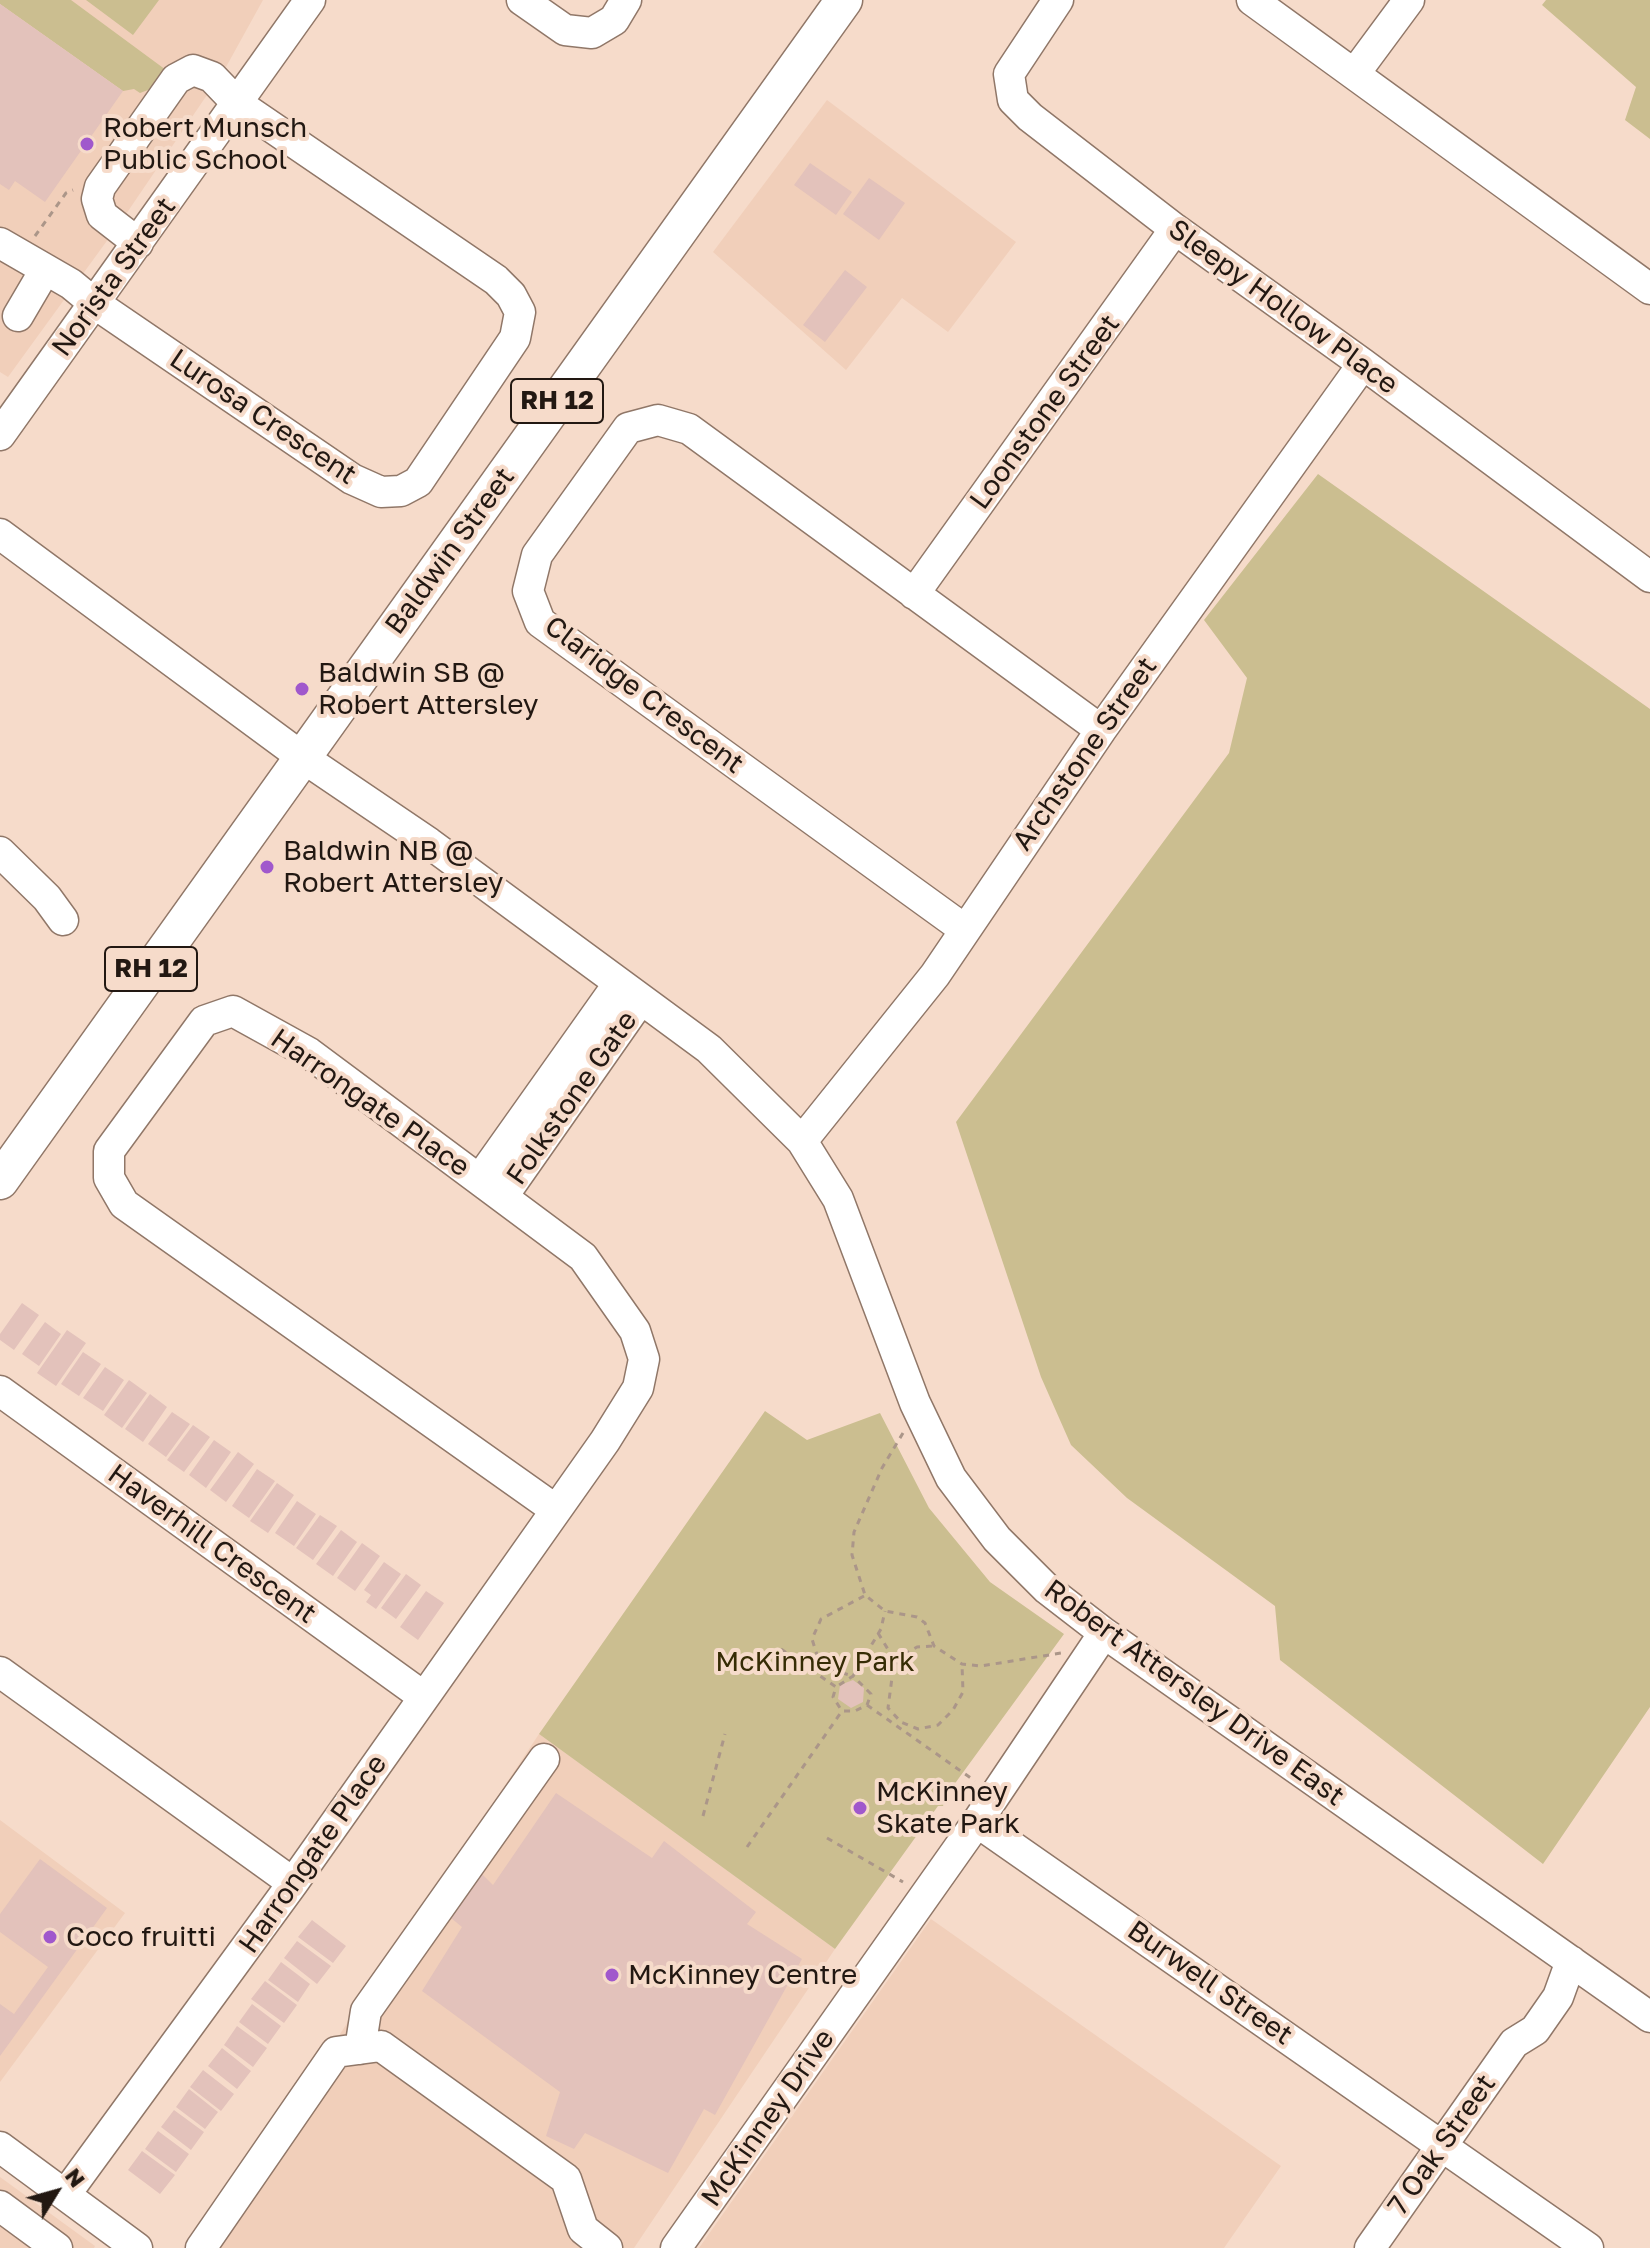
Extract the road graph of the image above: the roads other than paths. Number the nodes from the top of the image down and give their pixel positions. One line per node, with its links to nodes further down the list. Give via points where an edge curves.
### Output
1 (310, 0): 9 (street, Norista Street)
2 (522, 0): 3 (street, via 565,30 592,33 614,20)
3 (626, 0)
4 (844, 0): 22 (main road, Baldwin Street / RH 12)
5 (1058, 0): 10 (street, Sleepy Hollow Place, via 1009,74 1013,100)
6 (1252, 0): 8 (street)
7 (1409, 0): 8 (street)
8 (1355, 73): 13 (street)
9 (238, 104): 11 (street, Norista Street); 11 (street, Lurosa Crescent, via 212,77 193,70 176,79 100,187 97,199 102,215); 14 (street, Lurosa Crescent, via 511,295 520,312 515,338 441,453 418,482 401,491 381,492 352,479)
10 (1175, 229): 16 (street, Sleepy Hollow Place); 20 (street, Loonstone Street)
11 (138, 243): 14 (street, Norista Street)
12 (24, 253): 14 (street, Lurosa Crescent); 15 (street)
13 (1650, 289)
14 (94, 303): 17 (street, Norista Street)
15 (18, 316)
16 (1363, 364): 19 (street, Sleepy Hollow Place); 21 (street, Archstone Street)
17 (0, 435)
18 (0, 534): 22 (street, Robert Attersley Drive East)
19 (1650, 577)
20 (914, 594): 21 (street, Claridge Crescent); 25 (street, Claridge Crescent, via 689,429 658,420 628,428 537,555 528,591 540,622)
21 (1101, 730): 25 (street, Archstone Street)
22 (302, 757): 26 (street, Robert Attersley Drive East); 28 (main road, Baldwin Street / RH 12)
23 (0, 852): 24 (street)
24 (63, 920)
25 (964, 929): 27 (street, Archstone Street, via 935,975)
26 (630, 991): 27 (street, Robert Attersley Drive East, via 709,1049); 29 (street, Folkstone Gate)
27 (802, 1141): 32 (street, Robert Attersley Drive East, via 838,1199 918,1409 951,1478 997,1539)
28 (0, 1181)
29 (491, 1187): 31 (street, Harrongate Place, via 583,1257 635,1331 644,1359 638,1388); 31 (street, Harrongate Place, via 309,1053 233,1011 204,1021 109,1151 109,1178 124,1204)
30 (0, 1391): 34 (street, Haverhill Crescent)
31 (556, 1510): 34 (street, Harrongate Place)
32 (1098, 1643): 36 (street, McKinney Drive); 38 (street, Robert Attersley Drive East)
33 (0, 1672): 37 (street)
34 (424, 1697): 37 (street, Harrongate Place)
35 (544, 1759): 40 (street, via 366,2011)
36 (977, 1822): 41 (street, Burwell Street); 49 (street, McKinney Drive)
37 (293, 1883): 43 (street, Harrongate Place)
38 (1571, 1961): 39 (street, Robert Attersley Drive East); 41 (street, 7 Oak Street, via 1518,2018 1514,2043)
39 (1650, 2017)
40 (360, 2049): 47 (street, via 336,2052); 48 (street, via 381,2046 566,2179 583,2229)
41 (1442, 2144): 50 (street, 7 Oak Street); 51 (street, Burwell Street)
42 (0, 2147): 43 (street)
43 (65, 2195): 46 (street)
44 (0, 2206): 45 (street)
45 (57, 2248)
46 (137, 2248)
47 (201, 2248)
48 (607, 2248)
49 (676, 2248)
50 (1370, 2248)
51 (1588, 2248)

